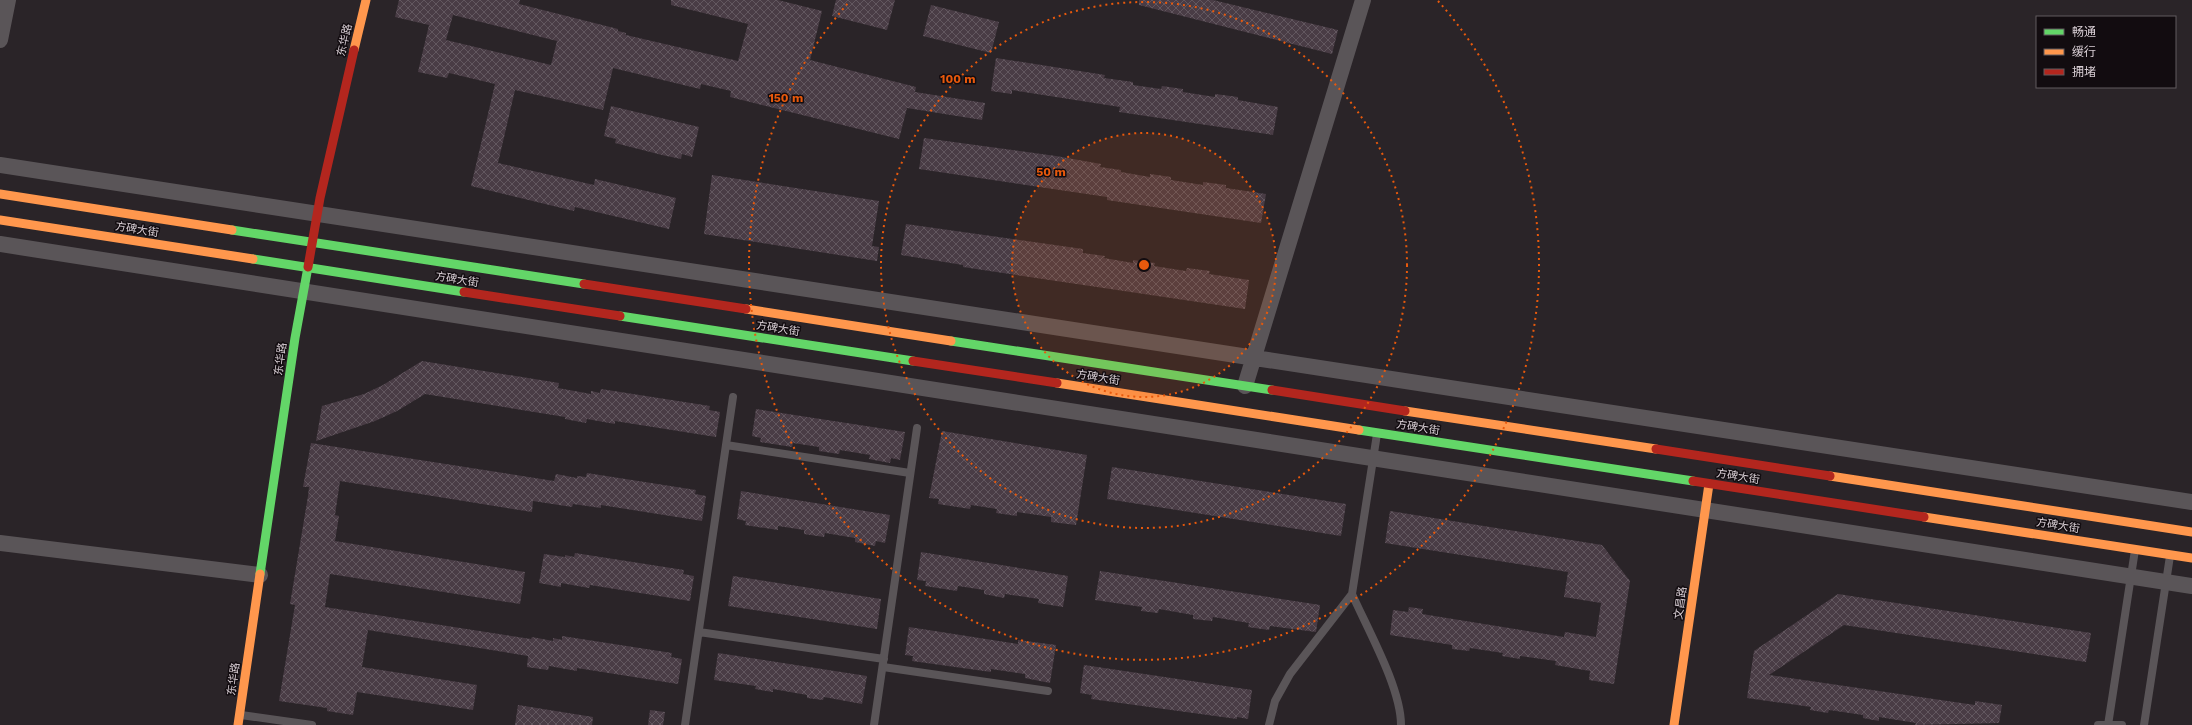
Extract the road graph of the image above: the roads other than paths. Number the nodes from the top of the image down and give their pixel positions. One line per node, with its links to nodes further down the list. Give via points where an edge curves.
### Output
1 (8, 0): 4 (street)
2 (366, 0): 7 (main road, 东华路)
3 (1363, 0): 13 (street)
4 (0, 40)
5 (0, 165): 7 (street)
6 (0, 194): 9 (main road, 方碑大街)
7 (317, 214): 9 (main road, 东华路); 13 (street)
8 (0, 220): 11 (main road, 方碑大街)
9 (312, 242): 11 (main road, 东华路); 14 (main road, 方碑大街)
10 (0, 244): 12 (street)
11 (307, 268): 12 (main road, 东华路); 17 (main road, 方碑大街)
12 (303, 291): 19 (street); 29 (main road, 东华路)
13 (1254, 358): 14 (street); 22 (street)
14 (1245, 386): 24 (main road, 方碑大街)
15 (733, 397): 18 (lane)
16 (917, 428): 20 (lane)
17 (1378, 433): 19 (lane); 21 (main road, 方碑大街)
18 (726, 445): 20 (lane); 34 (lane)
19 (1373, 458): 23 (street); 33 (lane)
20 (910, 473): 35 (lane)
21 (1709, 484): 23 (main road, 文昌路); 26 (main road, 方碑大街)
22 (2192, 502)
23 (1705, 510): 30 (street); 44 (main road, 文昌路)
24 (2192, 532)
25 (0, 543): 29 (street)
26 (2135, 549): 27 (main road, 方碑大街); 30 (lane)
27 (2170, 555): 28 (main road, 方碑大街); 31 (lane)
28 (2192, 558)
29 (260, 574): 37 (main road, 东华路)
30 (2131, 577): 31 (street); 46 (lane)
31 (2166, 582): 32 (street); 48 (lane)
32 (2192, 586)
33 (1352, 594): 42 (lane, via 1290,674 1275,701); 43 (lane, via 1396,693 1401,711)
34 (698, 632): 35 (lane); 40 (lane)
35 (883, 663): 36 (lane); 41 (lane)
36 (1048, 691)
37 (240, 715): 38 (main road, 东华路); 39 (lane)
38 (238, 725)
39 (312, 725)
40 (684, 725)
41 (874, 725)
42 (1269, 725)
43 (1401, 725)
44 (1674, 725)
45 (2098, 725): 46 (lane)
46 (2108, 725): 47 (lane)
47 (2122, 725)
48 (2144, 725)

